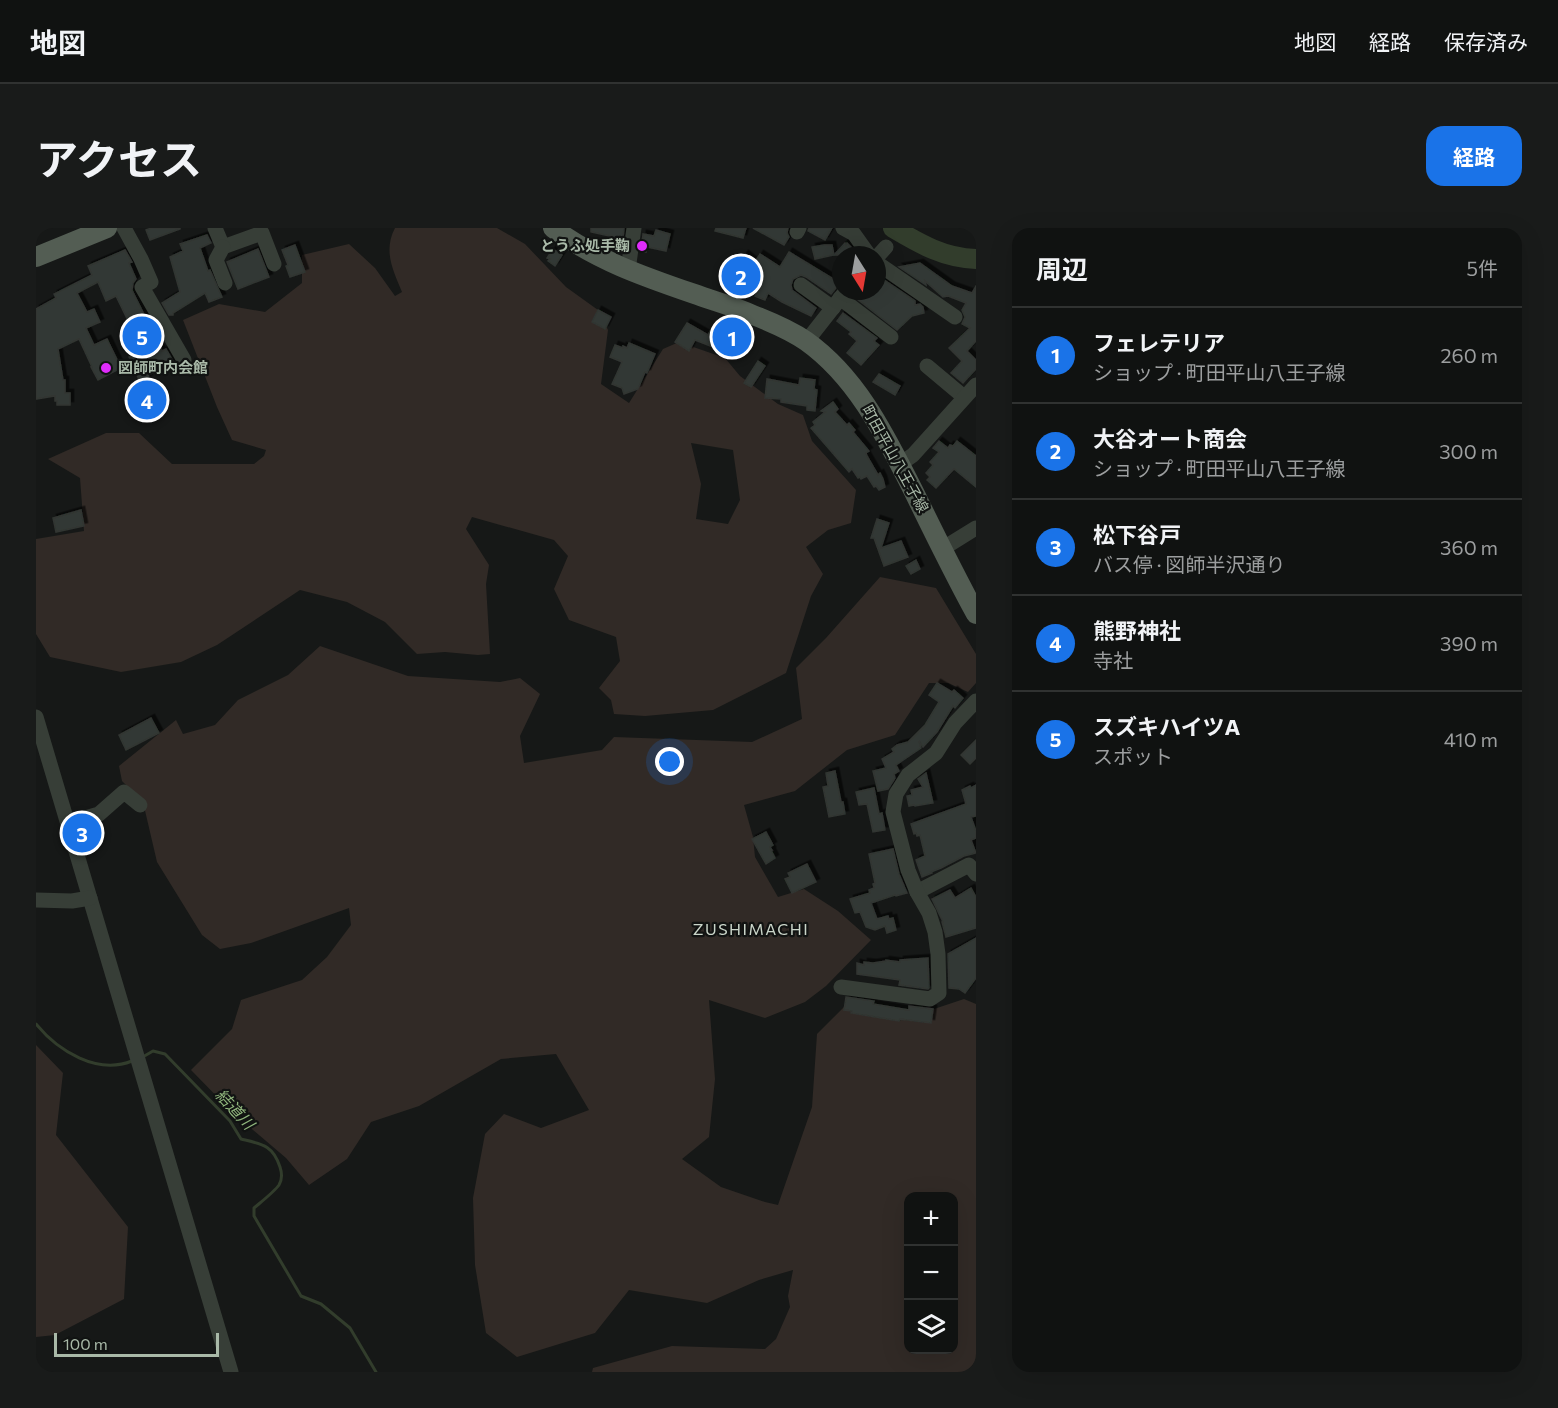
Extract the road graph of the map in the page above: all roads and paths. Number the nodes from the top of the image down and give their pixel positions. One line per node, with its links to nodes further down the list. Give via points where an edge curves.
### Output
1 (107, 228): 7 (main road)
2 (124, 228): 22 (street, via 151,282 142,287)
3 (215, 228): 9 (street)
4 (553, 228): 13 (main road, 町田平山八王子線, via 585,250)
5 (634, 228): 13 (street)
6 (843, 228): 8 (street)
7 (73, 235): 10 (main road)
8 (863, 246)
9 (223, 247): 11 (street, via 262,233); 14 (street, via 216,260)
10 (36, 257)
11 (274, 264)
12 (886, 269): 19 (street)
13 (628, 270): 21 (main road, 町田平山八王子線, via 750,313)
14 (225, 283)
15 (801, 285): 16 (street)
16 (832, 296)
17 (838, 300): 21 (street)
18 (840, 300): 20 (street)
19 (955, 317)
20 (891, 337)
21 (806, 342): 26 (main road, 町田平山八王子線, via 840,372 861,398)
22 (184, 360)
23 (927, 366): 25 (street)
24 (976, 385): 25 (street)
25 (964, 397): 26 (street, via 913,455)
26 (900, 464): 28 (main road, 町田平山八王子線)
27 (976, 528): 28 (street)
28 (942, 549): 29 (main road, 町田平山八王子線)
29 (973, 604)
30 (976, 701): 36 (street, via 955,723 936,753 908,775 896,794 893,812)
31 (36, 717): 32 (street)
32 (39, 739): 34 (street)
33 (140, 806): 34 (street, via 124,792 99,814)
34 (68, 823): 37 (street)
35 (976, 874): 36 (street, via 969,865)
36 (917, 892): 39 (street, via 935,932 939,993 930,999)
37 (90, 898): 38 (street, via 72,902); 40 (street)
38 (36, 900)
39 (841, 987)
40 (231, 1372)

